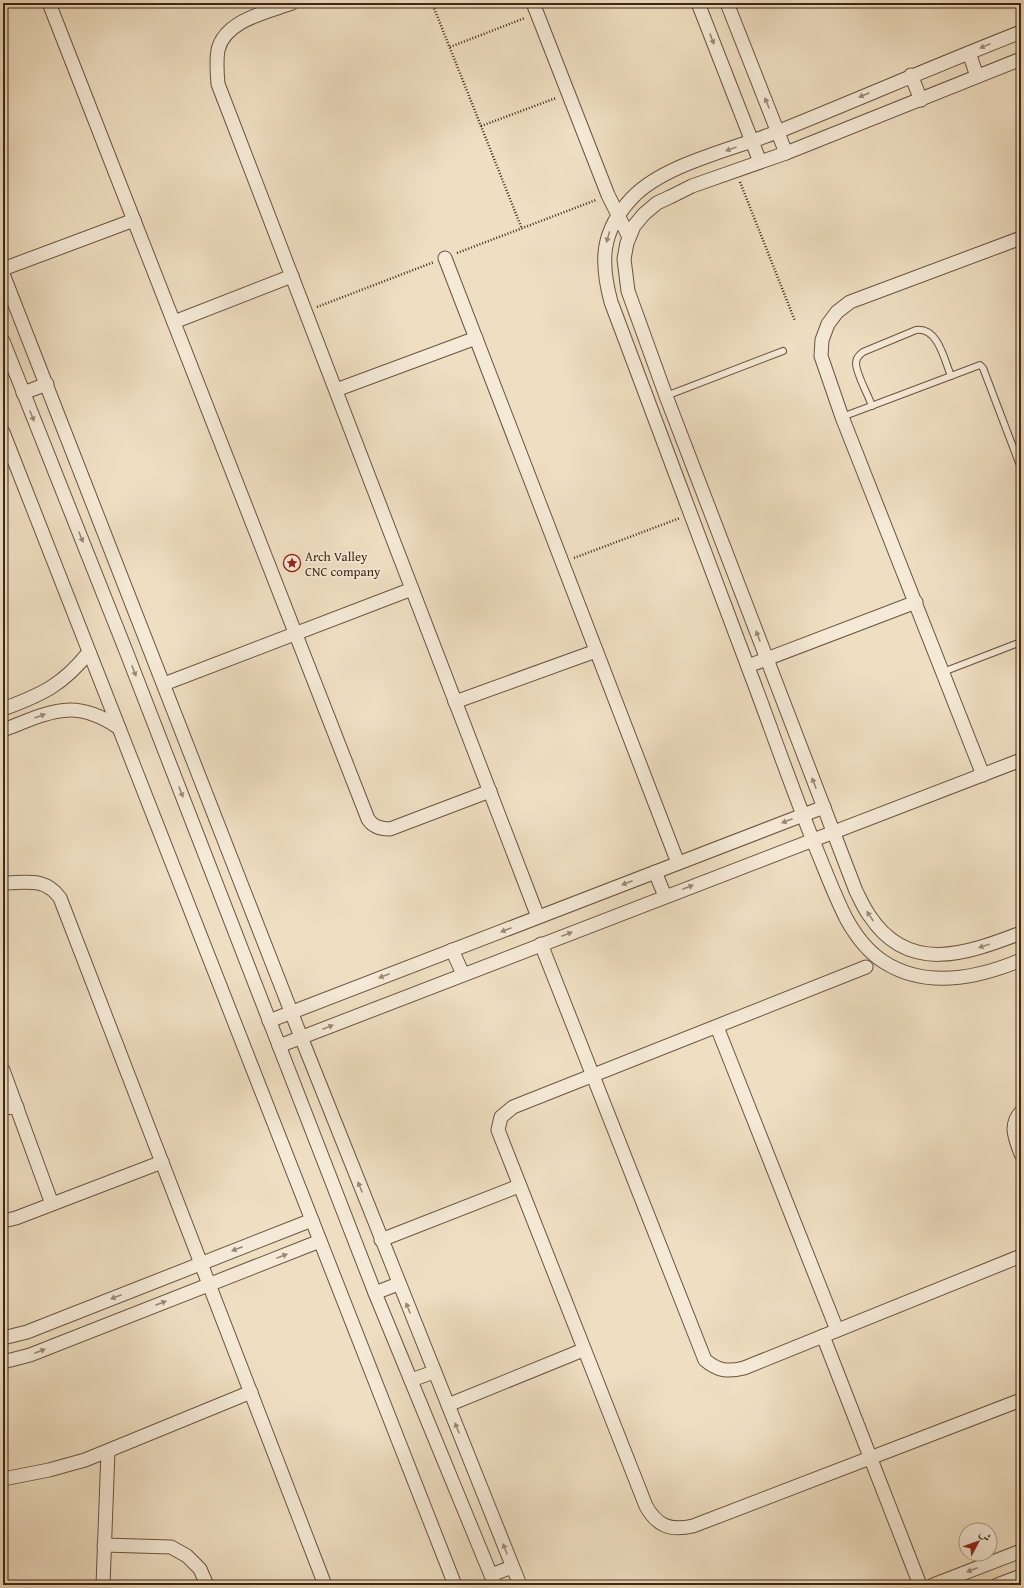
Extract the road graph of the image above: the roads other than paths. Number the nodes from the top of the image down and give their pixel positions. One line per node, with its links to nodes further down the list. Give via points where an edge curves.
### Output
1 (49, 3): 17 (street)
2 (292, 3): 23 (street, via 240,23 227,34 219,48 216,64 218,84)
3 (698, 3): 13 (street, one-way to 13)
4 (727, 3): 12 (street, one-way to 4)
5 (535, 8): 16 (street)
6 (1021, 32): 7 (street, one-way to 7)
7 (969, 52): 9 (street); 10 (street)
8 (1021, 59): 10 (street)
9 (911, 75): 11 (street); 12 (street, one-way to 12)
10 (978, 76): 11 (street)
11 (921, 100): 14 (street)
12 (778, 131): 13 (street); 14 (street)
13 (752, 141): 15 (street); 16 (street, one-way to 16, via 687,164 662,176 632,197)
14 (786, 153): 15 (street)
15 (760, 162): 18 (street, via 692,186 657,203 634,226)
16 (617, 215): 18 (street); 37 (street, one-way to 37, via 603,256 605,280)
17 (134, 220): 21 (street); 24 (street)
18 (629, 237): 32 (street, via 624,259 628,291)
19 (1021, 238): 34 (street, via 850,302 838,312 828,324 822,340 821,356)
20 (445, 258): 25 (street)
21 (3, 269)
22 (3, 274): 29 (street)
23 (292, 276): 24 (street); 30 (street)
24 (174, 322): 41 (street)
25 (476, 338): 30 (street); 45 (street)
26 (3, 341): 31 (street)
27 (783, 351): 32 (lane)
28 (951, 376): 33 (lane); 33 (lane, via 934,337 922,329 916,330 858,356 856,362); 38 (lane, via 978,365 982,366)
29 (47, 384): 31 (street); 42 (street)
30 (336, 390): 39 (street)
31 (23, 393): 44 (street, one-way to 44)
32 (666, 396): 36 (street)
33 (872, 406): 34 (lane)
34 (842, 417): 40 (street)
35 (3, 432): 46 (street)
36 (686, 451): 37 (street); 47 (street, one-way to 36)
37 (668, 458): 48 (street)
38 (1021, 468)
39 (412, 589): 41 (street); 51 (street)
40 (916, 602): 47 (street); 49 (street)
41 (294, 634): 50 (street); 57 (street, via 371,825 390,829)
42 (147, 642): 44 (street); 50 (street)
43 (1021, 642): 49 (lane)
44 (126, 651): 61 (street, one-way to 61)
45 (596, 651): 51 (street); 64 (street)
46 (89, 652): 52 (street, via 56,686 37,697); 53 (street)
47 (767, 659): 48 (street); 58 (street, one-way to 47)
48 (748, 666): 59 (street)
49 (943, 672): 56 (street)
50 (164, 684): 60 (street)
51 (455, 702): 57 (street)
52 (3, 709)
53 (119, 728): 54 (street, one-way to 53, via 64,709 83,710 102,716); 89 (street)
54 (3, 730)
55 (1021, 760): 56 (street)
56 (983, 775): 62 (street)
57 (490, 791): 68 (street)
58 (824, 807): 59 (street); 62 (street)
59 (803, 814): 63 (street); 64 (street, one-way to 64)
60 (216, 819): 61 (street); 75 (street)
61 (195, 827): 76 (street)
62 (833, 832): 63 (street); 69 (street, one-way to 62, via 959,954 938,956 918,953 899,945 883,932 870,916 856,891)
63 (812, 839): 67 (street, one-way to 63); 72 (street, via 848,921 861,942 884,962 906,972 933,979 968,976)
64 (678, 863): 65 (street)
65 (655, 872): 67 (street); 68 (street, one-way to 68)
66 (3, 883): 86 (street, via 41,882 49,886 60,898)
67 (665, 896): 70 (street, one-way to 67)
68 (538, 917): 71 (street, one-way to 71)
69 (1021, 933)
70 (541, 944): 74 (street); 81 (street)
71 (452, 950): 74 (street); 75 (street, one-way to 75)
72 (1021, 960)
73 (866, 967): 77 (street)
74 (462, 974): 78 (street, one-way to 74)
75 (291, 1012): 76 (street); 78 (street)
76 (269, 1021): 79 (street)
77 (717, 1027): 81 (street); 98 (street)
78 (301, 1037): 79 (street); 91 (street, one-way to 78)
79 (278, 1046): 97 (street)
80 (3, 1070): 82 (street)
81 (593, 1075): 87 (street, via 513,1106 501,1117 498,1130); 99 (street, via 705,1360 723,1371 734,1371)
82 (17, 1107): 83 (street); 88 (street)
83 (3, 1108)
84 (1021, 1112): 85 (street, via 1015,1119 1014,1130)
85 (1021, 1154)
86 (162, 1162): 88 (street); 94 (street)
87 (519, 1186): 91 (street); 101 (street)
88 (52, 1204): 90 (street)
89 (312, 1220): 92 (street); 94 (street, one-way to 94)
90 (3, 1221)
91 (381, 1240): 96 (street)
92 (320, 1241): 95 (street, one-way to 92); 119 (street)
93 (1021, 1256): 98 (street)
94 (201, 1263): 95 (street); 100 (street, one-way to 100, via 27,1332)
95 (209, 1284): 102 (street, one-way to 95, via 30,1355); 105 (street)
96 (398, 1284): 97 (street); 103 (street, one-way to 96)
97 (375, 1292): 104 (street)
98 (837, 1330): 99 (street)
99 (823, 1336): 109 (street)
100 (3, 1338)
101 (583, 1350): 107 (street); 109 (street, via 646,1506 651,1516 669,1528 692,1526)
102 (3, 1362)
103 (434, 1372): 104 (street); 107 (street)
104 (411, 1380): 115 (street)
105 (251, 1392): 108 (street); 118 (street)
106 (1021, 1400): 109 (street)
107 (448, 1406): 113 (street, one-way to 107)
108 (108, 1451): 110 (street, via 49,1470); 111 (street)
109 (872, 1458): 121 (street)
110 (3, 1479)
111 (104, 1545): 116 (street); 117 (street, via 171,1547 187,1556 200,1569)
112 (1021, 1551): 122 (street, one-way to 122)
113 (512, 1567): 115 (street); 120 (street)
114 (1021, 1576): 123 (street)
115 (493, 1580)
116 (102, 1585)
117 (207, 1585)
118 (325, 1585)
119 (455, 1585)
120 (520, 1585)
121 (920, 1585)
122 (933, 1585)
123 (997, 1585)

